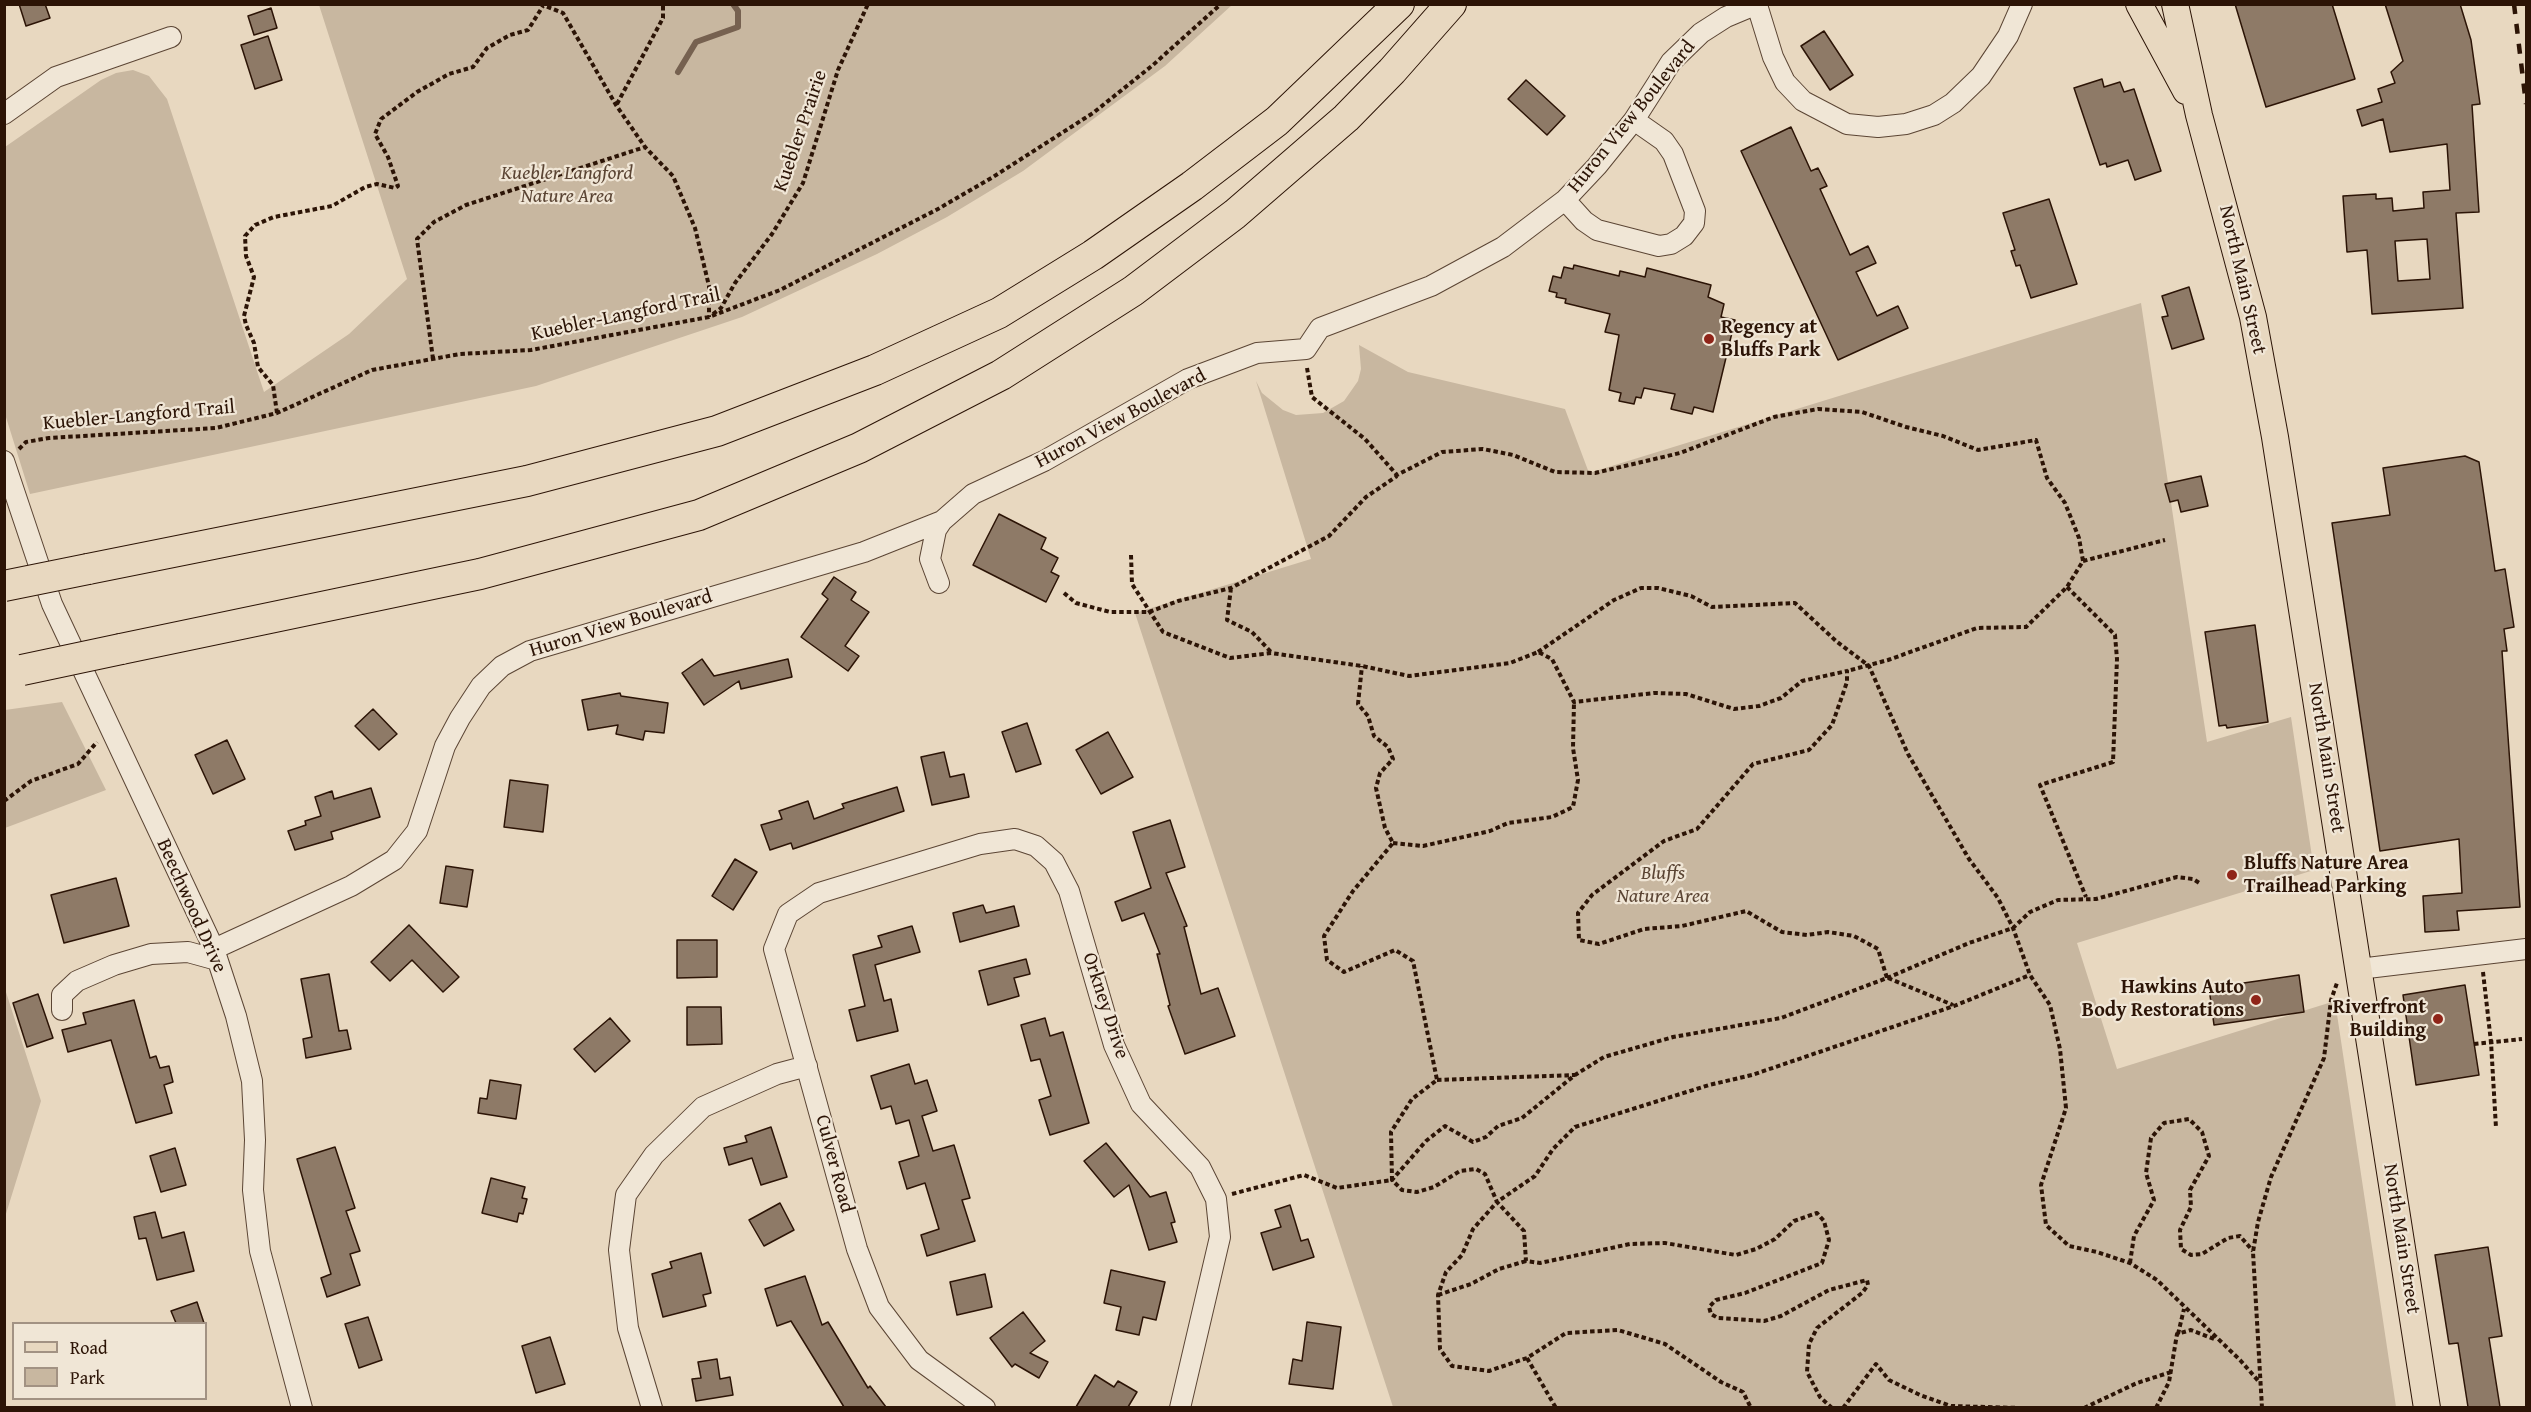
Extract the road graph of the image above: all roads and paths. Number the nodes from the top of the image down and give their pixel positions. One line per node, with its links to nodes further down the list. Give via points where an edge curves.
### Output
1 (663, 4): 12 (path, via 663,18)
2 (868, 4): 18 (path, Kuebler Prairie, via 838,70 803,183 721,308)
3 (1221, 4): 18 (path, Kuebler-Langford Trail, via 1093,113 993,177 780,290)
4 (1399, 4): 29 (highway, bridge, via 1277,121 1111,243 999,313 875,370 717,431 527,481)
5 (1450, 4): 39 (highway, bridge, via 1346,117 1235,214 1133,291 1001,375 859,448 699,514 480,574)
6 (1757, 4): 7 (street, via 1773,57 1785,82 1803,101 1847,124 1878,127 1906,124 1934,115 1953,103 1982,76); 15 (street, Huron View Boulevard, via 1726,16 1701,33 1671,62)
7 (2022, 4)
8 (2139, 4): 14 (main road, North Main Street)
9 (2175, 4): 14 (main road, North Main Street)
10 (542, 5): 12 (path, via 563,14); 21 (path, via 528,30 487,48 473,67 425,87 381,119 375,134 398,186 365,187 332,207 274,217 255,225 245,236 246,256 254,276 244,316 258,367 273,386)
11 (171, 37): 13 (street, via 56,77)
12 (616, 105): 16 (path)
13 (4, 114)
14 (2199, 115): 51 (main road, North Main Street, via 2255,328)
15 (1634, 120): 17 (street, Huron View Boulevard); 17 (street, via 1664,141 1673,154 1695,211 1694,223 1684,236 1659,246 1596,230)
16 (645, 147): 18 (path, via 673,176 695,228 709,286); 20 (path, via 466,205 417,239)
17 (1565, 200): 19 (street, Huron View Boulevard, via 1471,266 1431,286 1320,328)
18 (709, 317): 20 (path, Kuebler-Langford Trail, via 531,351)
19 (1306, 349): 23 (path, via 1312,397 1365,440); 24 (street, Huron View Boulevard, via 1257,353 1188,379 1044,461 973,494)
20 (433, 359): 21 (path, Kuebler-Langford Trail, via 372,370)
21 (277, 413): 22 (path, Kuebler-Langford Trail, via 216,428 37,440 26,442)
22 (4, 461): 41 (street, Beechwood Drive, via 52,604)
23 (1397, 476): 27 (path, via 1442,452 1483,449 1513,455 1555,472 1594,473 1680,453 1774,417 1818,409 1862,412 1978,450 2036,440 2047,478 2065,503 2079,538); 31 (path, via 1366,497 1329,536)
24 (942, 521): 28 (street, Huron View Boulevard, via 930,559); 49 (street, Huron View Boulevard, via 864,552 530,651 502,666 480,686 460,718 445,746 417,831 394,860)
25 (2165, 540): 27 (path)
26 (1131, 555): 33 (path, via 1132,584)
27 (2084, 561): 30 (path)
28 (939, 583)
29 (4, 586)
30 (2067, 587): 37 (path, via 2026,627 1977,628); 46 (path, via 2115,635 2118,659 2113,762 2040,785)
31 (1231, 588): 33 (path); 35 (path, via 1227,620 1252,632)
32 (1064, 593): 33 (path, via 1076,603 1110,612)
33 (1149, 612): 35 (path, via 1163,632 1230,658)
34 (1538, 652): 36 (path, via 1510,663 1409,676); 37 (path, via 1614,600 1641,588 1658,588 1691,596 1712,607 1795,603); 40 (path, via 1552,659)
35 (1271, 653): 36 (path)
36 (1362, 666): 43 (path, via 1358,704 1368,716 1374,736 1388,747 1393,759 1380,773 1376,788 1385,828)
37 (1869, 666): 38 (path); 47 (path, via 1908,754 1936,805 1998,898)
38 (1847, 671): 40 (path, via 1802,681 1781,698 1734,709 1686,694 1654,693); 53 (path, via 1833,725 1809,750 1753,764 1696,829 1664,841 1592,895 1578,913 1579,940 1599,944 1644,929 1682,926 1746,911 1782,932 1854,936 1878,949)
39 (13, 672)
40 (1574, 702): 43 (path, via 1573,748 1578,780 1573,807 1552,817 1423,846)
41 (110, 731): 42 (path, via 100,735 94,748 78,764 31,782); 49 (street, Beechwood Drive)
42 (4, 801)
43 (1393, 843): 61 (path, via 1353,891 1324,936 1327,960 1344,972 1395,951 1413,961)
44 (2201, 884): 46 (path, via 2177,877 2096,899)
45 (819, 893): 59 (street, Culver Road, via 788,914 774,949); 64 (street, Orkney Drive, via 980,844 1015,839 1036,846 1054,862 1069,891 1114,1045 1141,1104 1200,1167)
46 (2086, 897): 47 (path, via 2058,900 2030,912)
47 (2013, 928): 52 (path); 53 (path)
48 (2526, 949): 51 (street)
49 (216, 955): 55 (street, via 151,954 114,965 77,981 62,995); 76 (street, Beechwood Drive, via 252,1081 253,1190 260,1251)
50 (2482, 965): 57 (path)
51 (2360, 969): 66 (path, via 2341,973 2331,1000 2324,1058 2271,1177); 88 (main road, North Main Street)
52 (2030, 975): 54 (path); 68 (path, via 2050,1005 2060,1049 2066,1108 2041,1185 2046,1225 2069,1246)
53 (1887, 978): 54 (path); 60 (path, via 1781,1018 1673,1037 1604,1057)
54 (1954, 1006): 65 (path, via 1752,1075 1575,1127 1553,1149 1535,1176)
55 (62, 1010)
56 (2522, 1039): 57 (path)
57 (2491, 1042): 58 (path); 62 (path)
58 (2474, 1044)
59 (807, 1066): 77 (street, via 777,1074 703,1107 654,1155 626,1195 619,1250 628,1328); 78 (street, Culver Road, via 857,1249 879,1308 919,1360)
60 (1575, 1075): 61 (path); 63 (path, via 1522,1118 1498,1125 1486,1137 1473,1142 1445,1126 1426,1141)
61 (1437, 1080): 63 (path, via 1412,1099 1391,1132)
62 (2496, 1128)
63 (1392, 1180): 64 (path, via 1337,1188 1305,1174); 65 (path, via 1402,1190 1417,1192 1460,1171 1476,1169 1485,1174)
64 (1216, 1199): 79 (street, Orkney Drive, via 1220,1237)
65 (1497, 1202): 67 (path, via 1524,1231); 69 (path, via 1473,1229 1462,1255 1446,1272)
66 (2253, 1252): 68 (path, via 2240,1236 2228,1238 2202,1254 2191,1255 2181,1249 2180,1230 2191,1207 2190,1190 2209,1156 2202,1132 2189,1119 2164,1123 2151,1138 2146,1173 2154,1200 2134,1236); 75 (path)
67 (1526, 1261): 69 (path); 82 (path, via 1540,1263 1630,1244 1665,1243 1736,1255 1756,1249 1775,1239 1794,1221 1817,1213 1824,1221 1829,1240 1822,1263 1716,1300 1709,1307 1718,1318 1764,1321 1829,1290 1867,1280 1862,1293 1817,1328 1809,1344 1807,1372 1820,1397)
68 (2130, 1263): 70 (path, via 2157,1280)
69 (1438, 1294): 73 (path, via 1440,1349 1452,1366 1489,1371)
70 (2184, 1308): 71 (path); 72 (path)
71 (2177, 1334): 72 (path, via 2191,1330); 74 (path)
72 (2218, 1340): 75 (path)
73 (1527, 1358): 80 (path); 81 (path, via 1566,1333 1618,1330 1665,1344 1721,1382 1743,1392)
74 (2171, 1372): 85 (path); 86 (path)
75 (2261, 1384): 87 (path)
76 (302, 1407)
77 (652, 1407)
78 (985, 1407)
79 (1180, 1407)
80 (1556, 1407)
81 (1751, 1407)
82 (1832, 1407)
83 (1843, 1407): 84 (path, via 1876,1364 1889,1380 1951,1406)
84 (2020, 1407)
85 (2084, 1407)
86 (2156, 1407)
87 (2262, 1407)
88 (2427, 1407)

